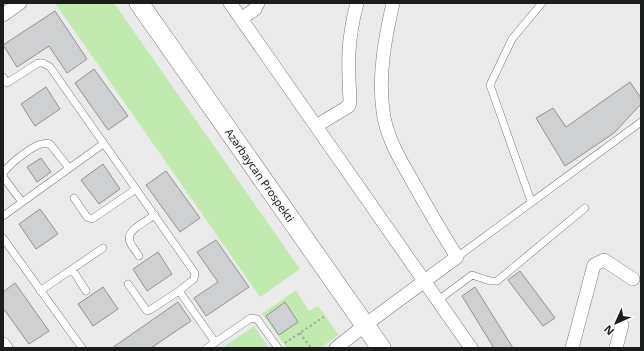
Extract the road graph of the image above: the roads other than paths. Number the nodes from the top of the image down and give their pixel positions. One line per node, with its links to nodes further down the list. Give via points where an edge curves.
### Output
1 (20, 3): 8 (street)
2 (139, 3): 34 (street, Azərbaycan Prospekti)
3 (230, 3): 9 (street)
4 (258, 3): 9 (street, via 255,9)
5 (357, 3): 12 (street, via 350,27 347,54 349,106)
6 (393, 3): 25 (street, via 384,51 382,82 383,111 387,130 401,161)
7 (542, 3): 17 (lane, via 512,39 490,85)
8 (3, 15)
9 (241, 19): 12 (street)
10 (4, 82): 13 (lane, via 38,63 44,63 50,67)
11 (641, 122): 17 (lane)
12 (316, 126): 28 (street)
13 (103, 144): 14 (lane); 15 (lane)
14 (69, 168): 18 (lane); 18 (lane, via 50,144 38,144 3,173)
15 (136, 189): 16 (lane, via 92,219 87,217); 20 (lane)
16 (74, 198)
17 (532, 201): 25 (lane)
18 (22, 202): 21 (lane)
19 (585, 208): 33 (lane, via 497,281 472,275)
20 (155, 215): 24 (lane, via 133,230 130,235 129,241); 32 (lane, via 195,273 194,279)
21 (3, 216)
22 (3, 238): 30 (lane)
23 (103, 248): 26 (lane)
24 (139, 256)
25 (457, 257): 28 (street)
26 (72, 269): 30 (lane); 31 (lane)
27 (633, 279): 45 (street, via 604,260 594,265)
28 (424, 282): 33 (street); 34 (street)
29 (128, 284): 32 (lane, via 147,310)
30 (40, 291): 40 (lane)
31 (86, 291)
32 (179, 291): 36 (lane)
33 (437, 301): 44 (street)
34 (365, 325): 42 (street); 43 (street, Azərbaycan Prospekti)
35 (622, 325): 46 (street)
36 (215, 342): 38 (lane, via 251,318 257,319); 41 (lane)
37 (3, 344): 39 (street)
38 (281, 346)
39 (6, 348)
40 (82, 348)
41 (207, 348)
42 (336, 348)
43 (381, 348)
44 (471, 348)
45 (572, 348)
46 (616, 348)

